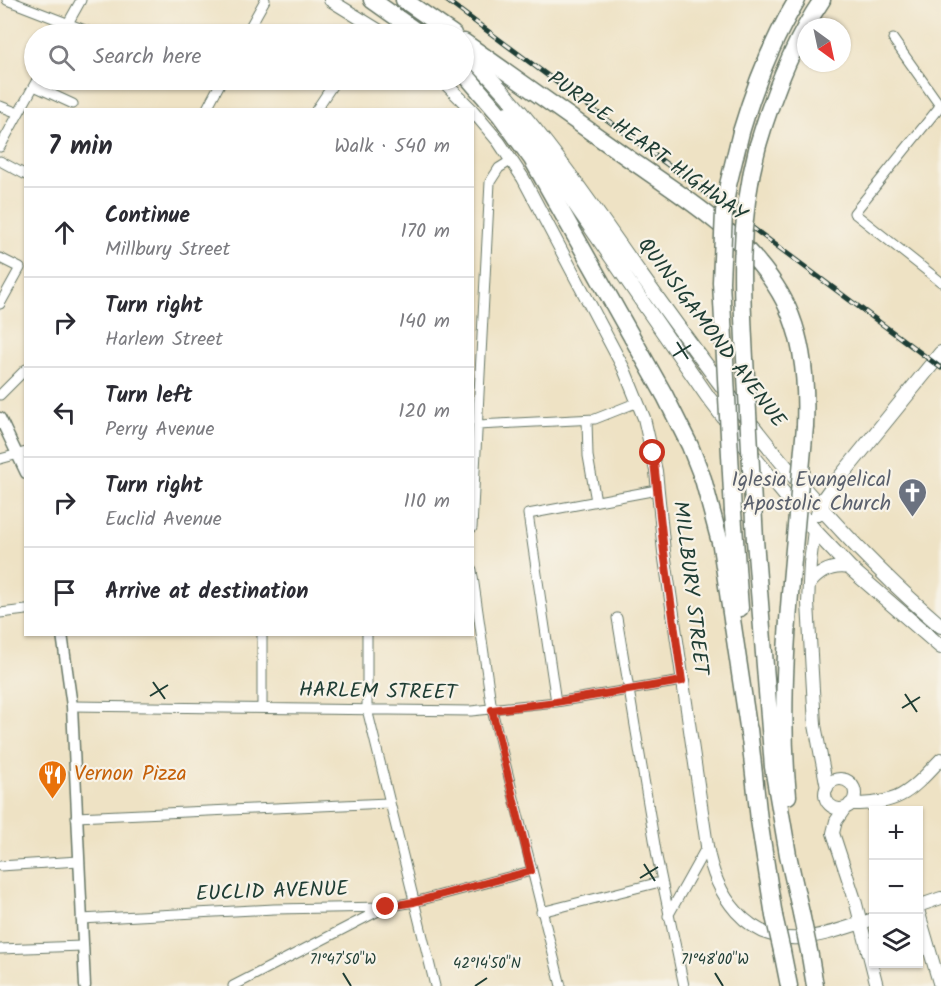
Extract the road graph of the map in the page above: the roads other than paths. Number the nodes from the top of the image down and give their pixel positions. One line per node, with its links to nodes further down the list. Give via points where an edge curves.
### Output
1 (7, 0): 9 (street)
2 (81, 0): 10 (street)
3 (265, 0): 11 (street)
4 (330, 0): 12 (main road)
5 (372, 0): 13 (highway)
6 (404, 0): 14 (main road); 15 (highway)
7 (797, 0): 73 (highway, bridge, via 759,75 741,132 724,212 721,282)
8 (822, 0): 93 (highway, bridge, via 789,58 768,112 748,191 741,254 755,540 773,767)
9 (65, 24)
10 (68, 24)
11 (252, 24)
12 (369, 24)
13 (406, 24)
14 (433, 24)
15 (439, 24)
16 (893, 39): 28 (street)
17 (474, 49): 93 (highway, PURPLE HEART HIGHWAY, bridge, via 708,214 756,260 776,286 795,328 806,396 784,675 784,754)
18 (474, 61): 53 (main road, QUINSIGAMOND AVENUE, via 538,131 685,336)
19 (474, 84): 20 (highway)
20 (477, 87): 54 (main road, QUINSIGAMOND AVENUE, via 496,101 536,148 732,430); 73 (highway, via 542,176 690,446 721,546)
21 (32, 90): 33 (street)
22 (48, 90): 26 (street)
23 (217, 90): 29 (street)
24 (329, 90): 30 (street)
25 (452, 90): 31 (main road, MILLBURY STREET)
26 (73, 104)
27 (0, 106): 33 (street)
28 (941, 106): 39 (street, via 854,213)
29 (207, 108)
30 (317, 108)
31 (470, 108)
32 (474, 112): 35 (main road, MILLBURY STREET)
33 (18, 113): 34 (street)
34 (0, 147)
35 (512, 160): 44 (main road, MILLBURY STREET); 46 (street, via 499,168 490,182)
36 (0, 161): 37 (street)
37 (24, 174)
38 (0, 258): 40 (street, via 20,268)
39 (941, 282)
40 (0, 304)
41 (941, 353): 53 (main road)
42 (24, 371): 43 (street)
43 (0, 395)
44 (638, 402): 47 (street); 51 (main road, MILLBURY STREET, via 653,453)
45 (0, 418): 48 (street)
46 (476, 420): 47 (street); 50 (street)
47 (587, 420): 52 (street)
48 (21, 453): 49 (street)
49 (0, 459)
50 (474, 474)
51 (657, 490): 52 (street); 66 (main road, MILLBURY STREET)
52 (596, 501): 68 (street, via 528,514)
53 (820, 507): 54 (main road); 61 (main road, QUINSIGAMOND AVENUE, via 875,566)
54 (814, 530): 55 (main road, QUINSIGAMOND AVENUE); 57 (main road)
55 (850, 568): 57 (main road, via 824,571); 65 (main road, QUINSIGAMOND AVENUE)
56 (474, 584): 72 (street)
57 (809, 585): 74 (main road, via 814,719)
58 (24, 610): 59 (street)
59 (0, 613)
60 (617, 618): 67 (street)
61 (941, 626)
62 (62, 636): 69 (street)
63 (262, 636): 70 (street)
64 (367, 636): 71 (street)
65 (941, 647)
66 (682, 681): 67 (street, HARLEM STREET); 83 (main road, MILLBURY STREET)
67 (629, 689): 68 (street, HARLEM STREET); 87 (street)
68 (556, 702): 72 (street, HARLEM STREET)
69 (72, 706): 70 (street, HARLEM STREET); 82 (street)
70 (262, 708): 71 (street, HARLEM STREET)
71 (367, 709): 72 (street, HARLEM STREET); 79 (street)
72 (492, 710): 86 (street)
73 (750, 740): 106 (highway, bridge, via 774,916)
74 (820, 751): 76 (main road); 77 (main road)
75 (941, 759): 81 (main road)
76 (840, 780): 77 (main road); 78 (main road)
77 (826, 788): 80 (main road, via 828,803 837,808)
78 (853, 788): 80 (main road, via 854,796); 81 (main road)
79 (388, 803): 82 (street); 89 (street)
80 (848, 806): 81 (main road); 98 (main road, via 836,821 834,832)
81 (889, 806)
82 (76, 817): 84 (street)
83 (707, 846): 95 (street); 98 (main road, MILLBURY STREET, via 723,894 739,914 760,928 802,938)
84 (79, 861): 85 (street); 96 (street)
85 (0, 866)
86 (531, 871): 89 (street, EUCLID AVENUE); 92 (street)
87 (662, 884): 92 (street); 95 (street)
88 (941, 898): 90 (main road)
89 (414, 902): 91 (street, EUCLID AVENUE); 103 (street)
90 (923, 906)
91 (386, 907): 96 (street, EUCLID AVENUE); 102 (street)
92 (541, 912): 104 (street)
93 (801, 913): 107 (highway, bridge)
94 (920, 914): 109 (main road)
95 (668, 916): 105 (street)
96 (81, 919): 99 (street)
97 (869, 920): 98 (main road, MILLBURY STREET)
98 (860, 923): 108 (main road)
99 (82, 946): 100 (street); 101 (street)
100 (0, 949)
101 (85, 986)
102 (233, 986)
103 (435, 986)
104 (561, 986)
105 (684, 986)
106 (789, 986)
107 (815, 986)
108 (877, 986)
109 (940, 986)

